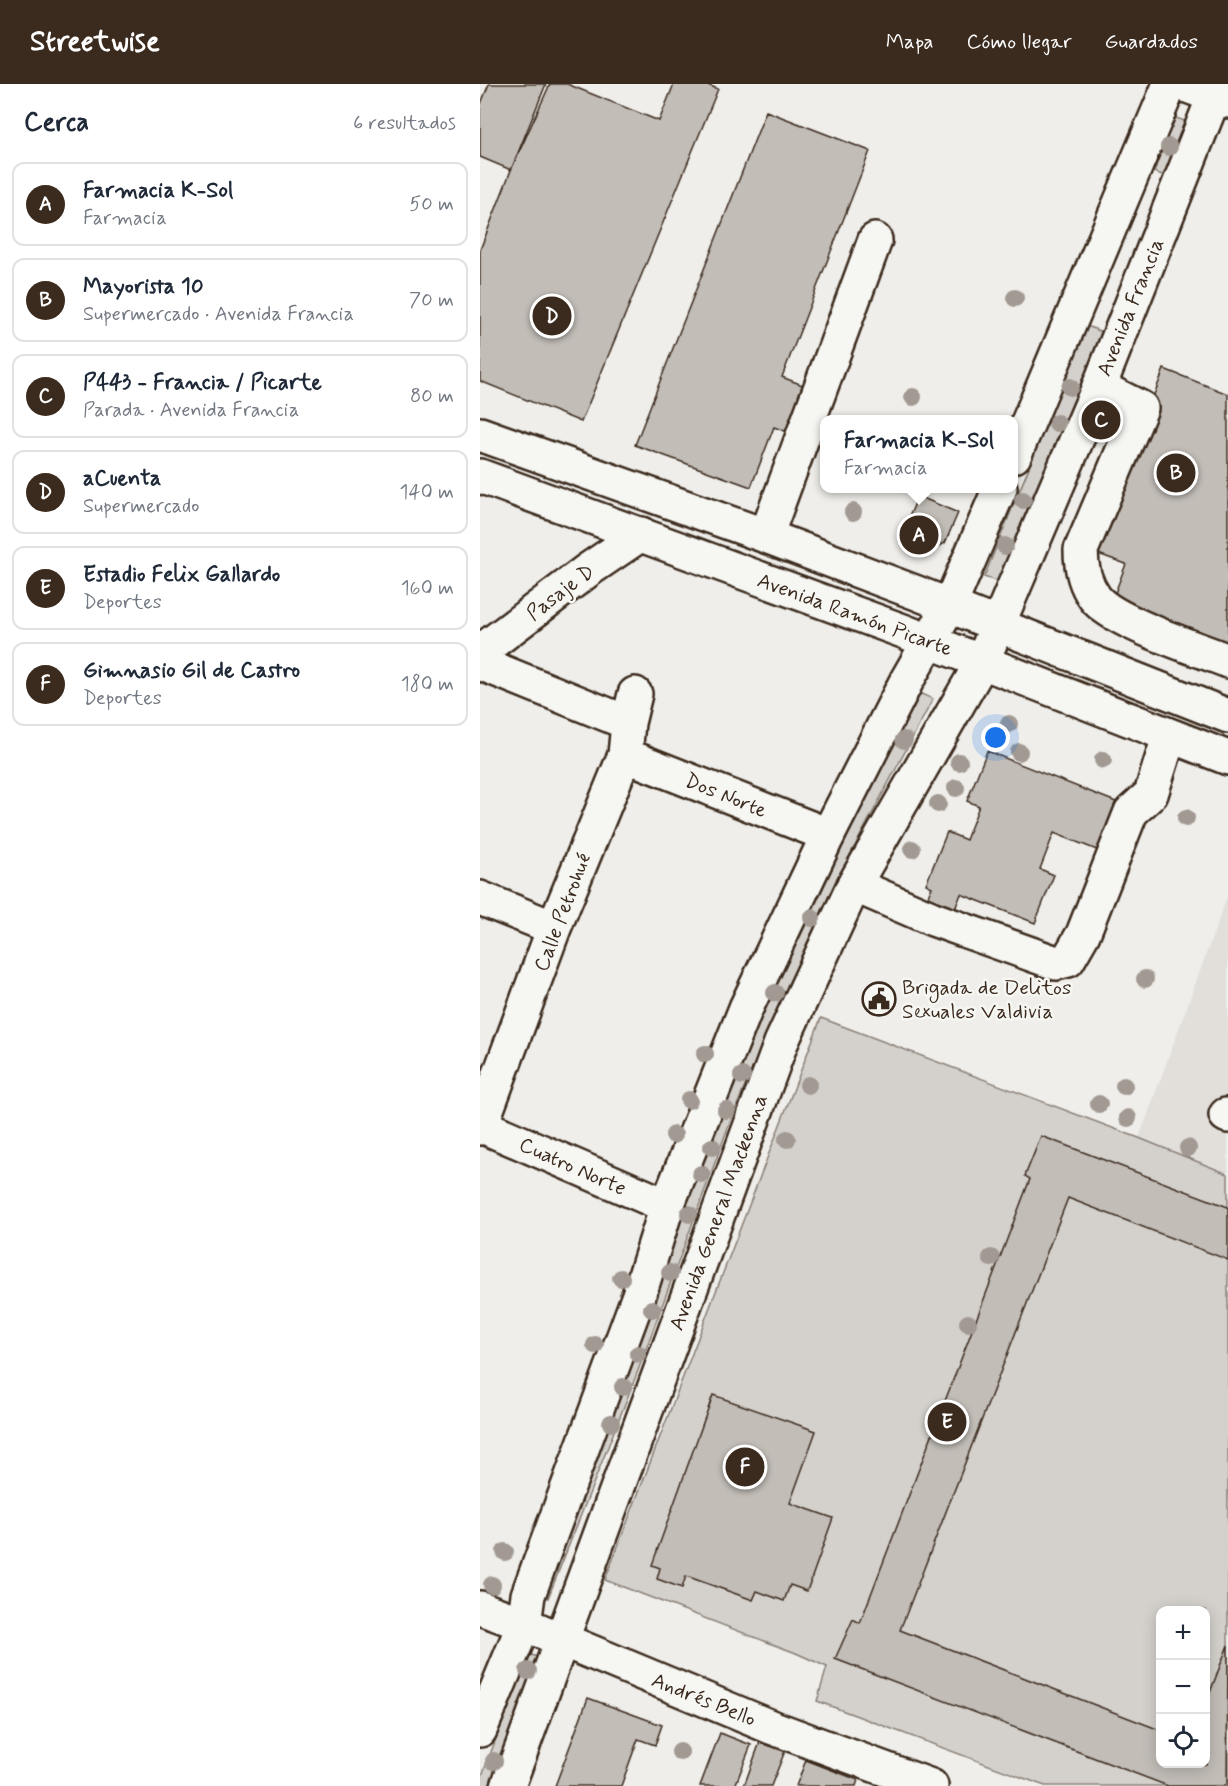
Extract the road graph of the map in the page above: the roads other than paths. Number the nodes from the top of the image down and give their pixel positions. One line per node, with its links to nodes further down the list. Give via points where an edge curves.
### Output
1 (1170, 84): 5 (main road)
2 (1182, 84): 3 (main road)
3 (1221, 94): 6 (main road, Avenida Francia)
4 (875, 240): 13 (main road)
5 (1085, 289): 6 (main road, via 1090,312 1105,326); 9 (main road)
6 (1119, 332): 7 (main road, Avenida Francia)
7 (1099, 387): 14 (main road, Avenida Francia); 17 (main road, via 1141,408 1081,550 1086,583 1114,614)
8 (480, 434): 13 (main road, Avenida Ramón Picarte)
9 (1018, 447)
10 (480, 476): 12 (main road, Avenida Ramón Picarte)
11 (998, 493): 15 (main road)
12 (641, 534): 15 (main road, Avenida Ramón Picarte); 16 (main road, Pasaje D)
13 (766, 536): 15 (main road, Avenida Ramón Picarte, via 917,592)
14 (997, 624): 15 (main road, Avenida Ramón Picarte); 18 (main road, Avenida Francia); 20 (main road, Avenida Ramón Picarte)
15 (939, 625): 18 (main road, Avenida Ramón Picarte); 24 (main road)
16 (480, 652)
17 (1228, 661)
18 (982, 662): 22 (main road, Avenida Ramón Picarte); 25 (main road, Avenida General Mackenna)
19 (480, 663): 21 (main road, Dos Norte)
20 (1228, 716)
21 (629, 724): 24 (main road, Dos Norte); 27 (main road, Calle Petrohué)
22 (1170, 736): 23 (main road, Avenida Ramón Picarte); 25 (main road, via 1151,794 1131,812 1083,934 1068,960 1056,963 933,919)
23 (1228, 758)
24 (828, 835): 29 (main road, via 746,1008)
25 (854, 885): 32 (main road, Avenida General Mackenna, via 781,1043)
26 (480, 898): 27 (main road)
27 (554, 928): 28 (main road, Calle Petrohué)
28 (480, 1126): 29 (main road, Cuatro Norte)
29 (667, 1206): 31 (main road, via 639,1295 528,1595)
30 (480, 1608): 31 (main road, Andrés Bello)
31 (524, 1624): 32 (main road, Andrés Bello); 33 (main road)
32 (561, 1640): 34 (main road, Avenida General Mackenna); 35 (main road, Andrés Bello, via 771,1727)
33 (480, 1730)
34 (508, 1786)
35 (931, 1786)

